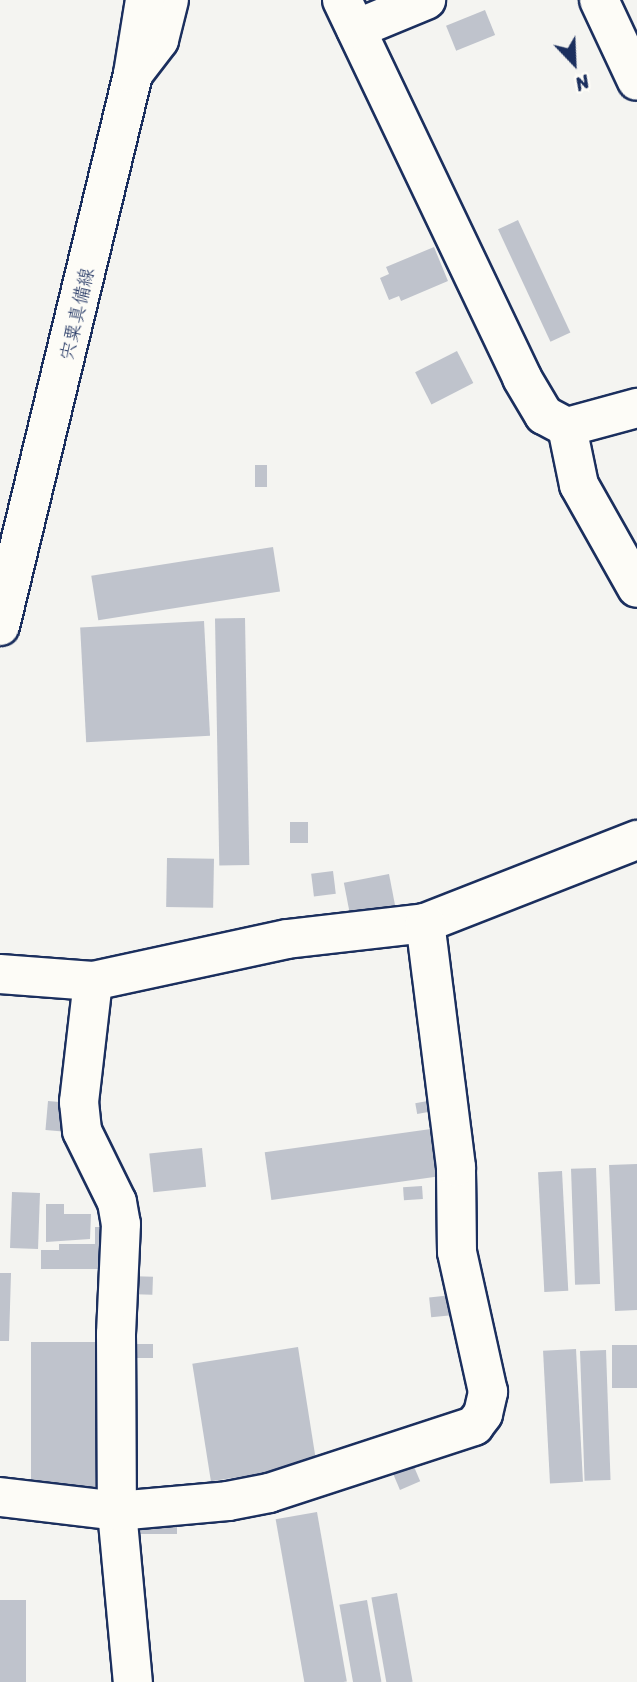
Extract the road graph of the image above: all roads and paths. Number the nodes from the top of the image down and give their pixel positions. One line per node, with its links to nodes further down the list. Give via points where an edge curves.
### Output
1 (145, 0): 6 (street, 宍粟真備線)
2 (169, 0): 6 (street, via 159,40)
3 (426, 0): 5 (street)
4 (599, 0): 7 (street)
5 (362, 12): 9 (street, via 522,378 544,415)
6 (133, 74): 11 (street, 宍粟真備線)
7 (637, 81)
8 (637, 408): 9 (street)
9 (567, 427): 10 (street, via 579,485)
10 (637, 588)
11 (0, 626)
12 (637, 839): 13 (street)
13 (425, 923): 15 (street, via 287,939); 17 (street, via 456,1167 457,1252 488,1392 483,1413 474,1426 444,1439 398,1449 269,1493)
14 (0, 974): 15 (street)
15 (93, 981): 17 (street, via 79,1102 82,1131 117,1202 121,1224)
16 (0, 1497): 17 (street)
17 (117, 1511): 18 (street)
18 (134, 1682)

